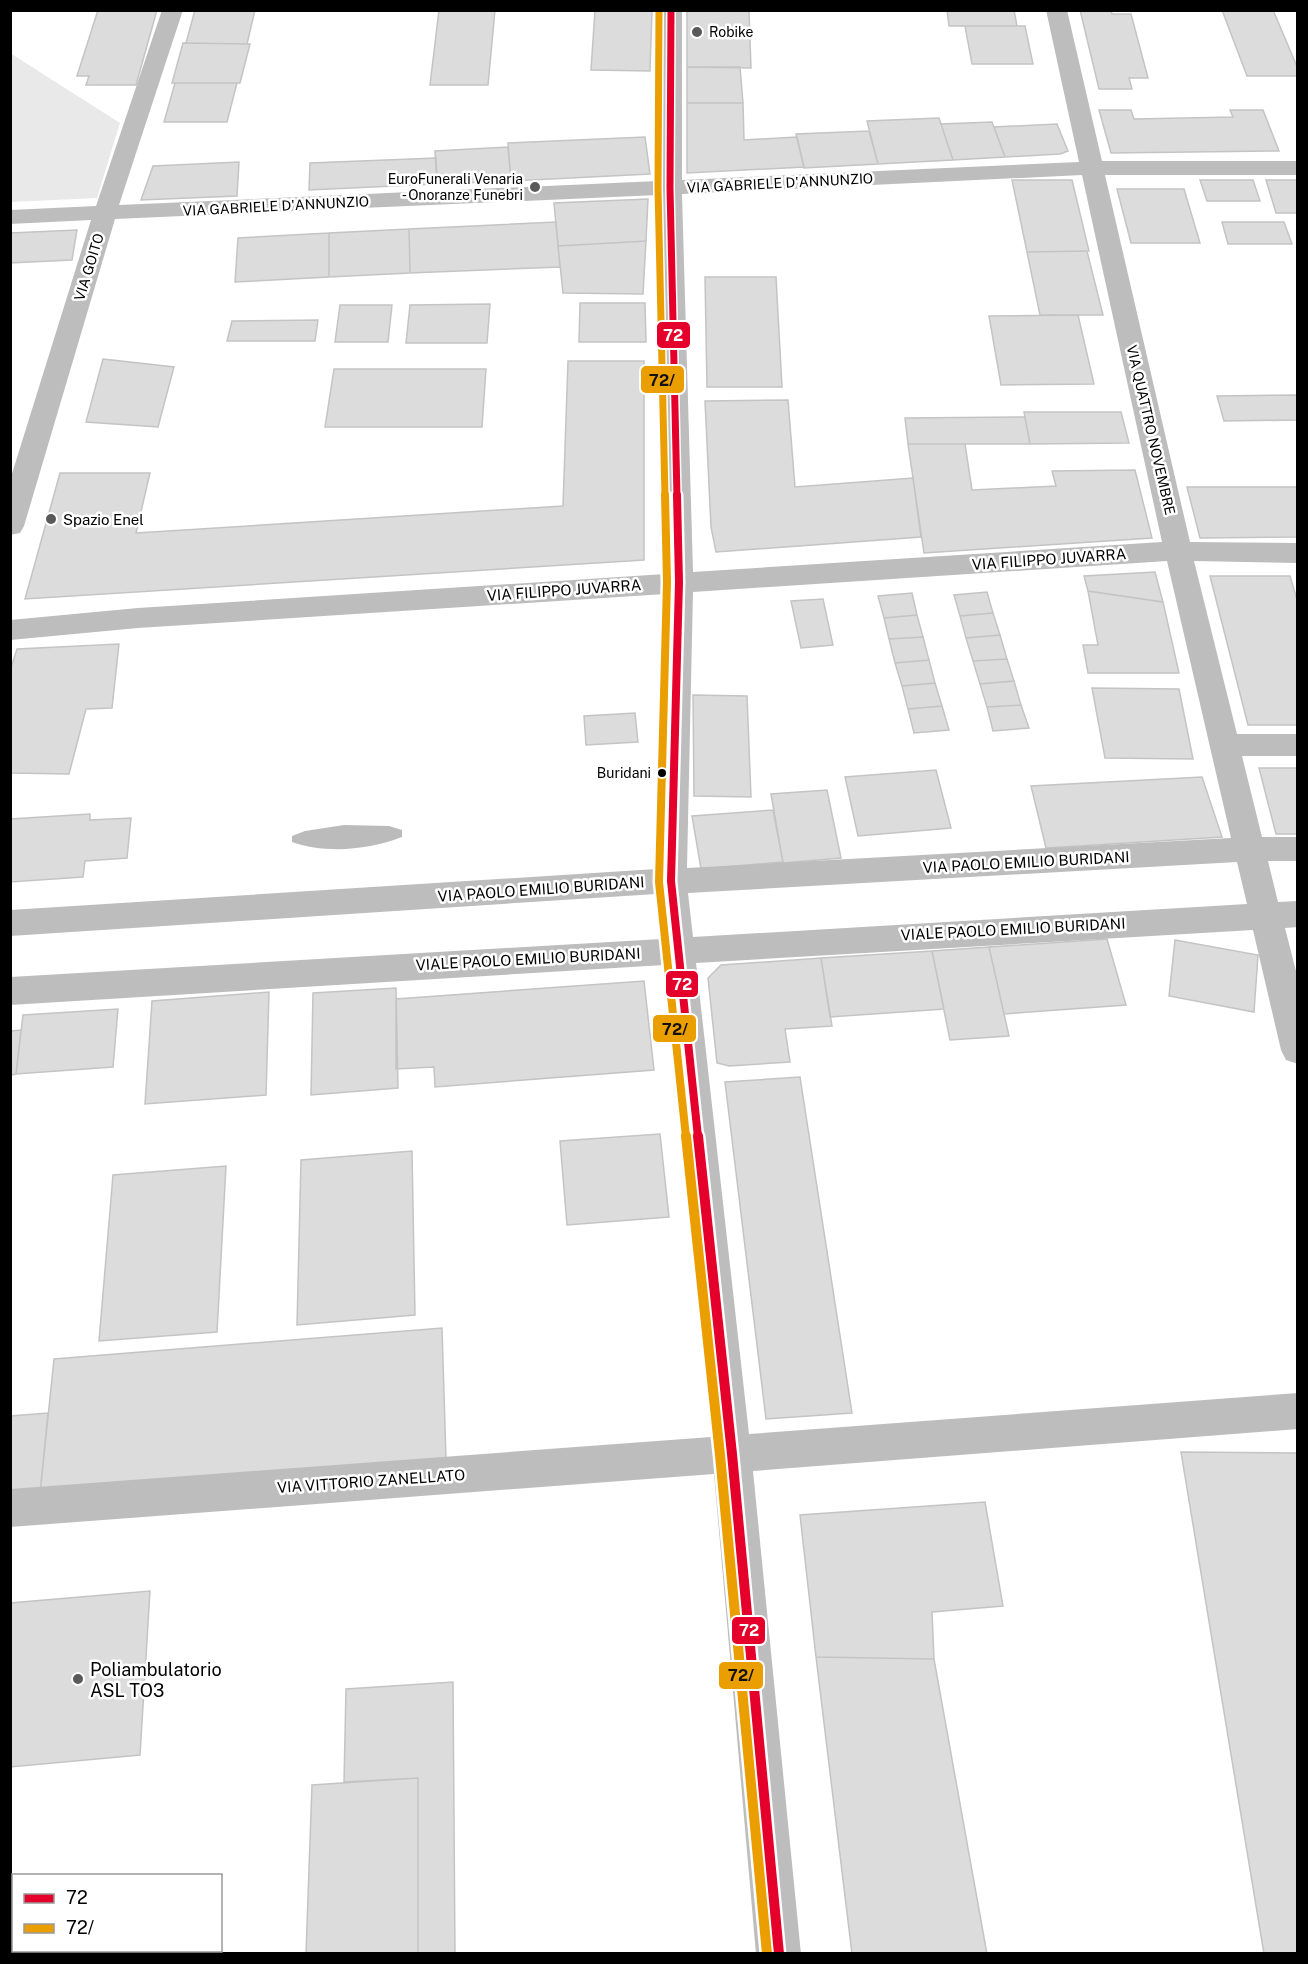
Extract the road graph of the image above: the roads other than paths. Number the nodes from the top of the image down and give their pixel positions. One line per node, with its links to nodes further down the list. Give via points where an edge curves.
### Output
1 (173, 10): 7 (street, VIA GOITO)
2 (671, 10): 6 (street)
3 (1056, 10): 4 (street, VIA QUATTRO NOVEMBRE)
4 (1092, 168): 5 (street, VIA GABRIELE D'ANNUNZIO); 6 (street, VIA GABRIELE D'ANNUNZIO); 10 (street, VIA QUATTRO NOVEMBRE)
5 (1298, 168)
6 (670, 188): 7 (street, VIA GABRIELE D'ANNUNZIO); 12 (street)
7 (105, 213): 8 (street, VIA GABRIELE D'ANNUNZIO); 9 (street, VIA GOITO)
8 (10, 217)
9 (10, 526)
10 (1178, 551): 11 (street, VIA FILIPPO JUVARRA); 12 (street, VIA FILIPPO JUVARRA); 14 (street, VIA QUATTRO NOVEMBRE)
11 (1298, 553)
12 (679, 582): 13 (street, VIA FILIPPO JUVARRA); 18 (street)
13 (10, 630)
14 (1226, 745): 15 (street); 16 (street, VIA QUATTRO NOVEMBRE)
15 (1298, 745)
16 (1251, 849): 17 (street); 18 (street, VIA PAOLO EMILIO BURIDANI); 19 (street, VIA QUATTRO NOVEMBRE)
17 (1298, 849)
18 (670, 881): 20 (street, VIA PAOLO EMILIO BURIDANI); 21 (street)
19 (1282, 914): 21 (street, VIALE PAOLO EMILIO BURIDANI); 23 (street, VIA QUATTRO NOVEMBRE)
20 (10, 923)
21 (679, 950): 22 (street, VIALE PAOLO EMILIO BURIDANI); 25 (street)
22 (10, 991)
23 (1298, 1050)
24 (1298, 1411): 25 (street, VIA VITTORIO ZANELLATO)
25 (732, 1454): 26 (street, VIA VITTORIO ZANELLATO); 27 (street)
26 (10, 1508)
27 (779, 1953)

